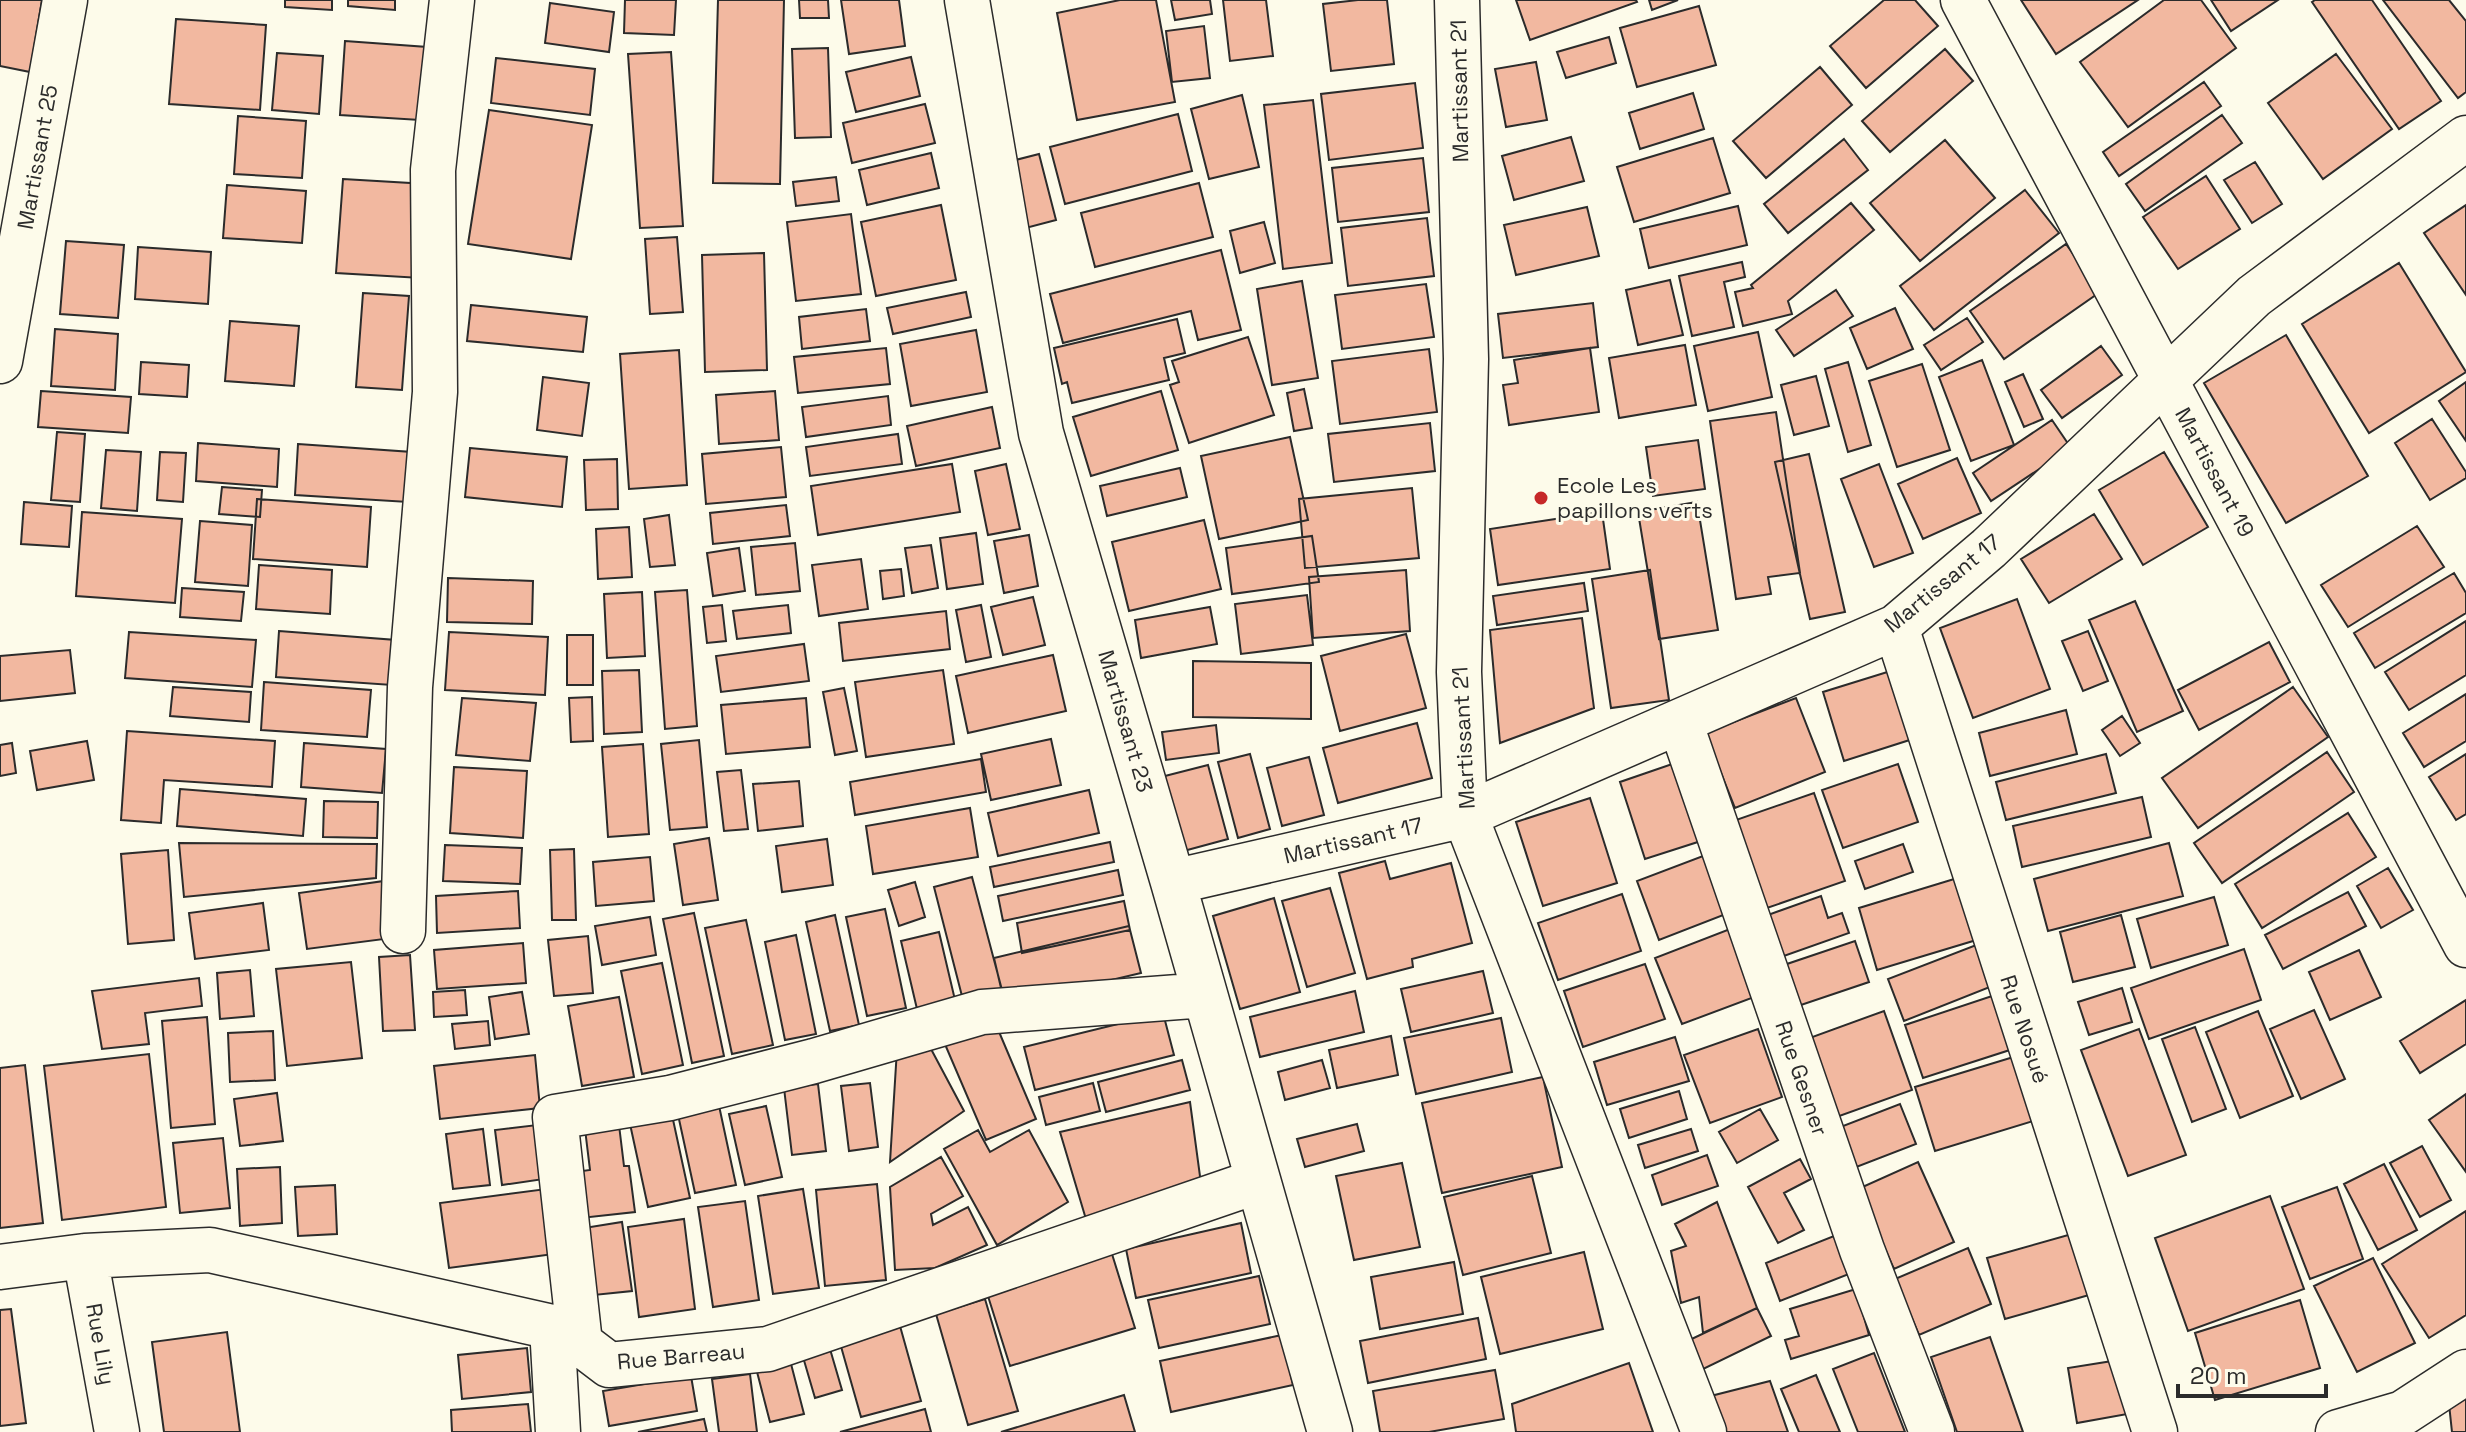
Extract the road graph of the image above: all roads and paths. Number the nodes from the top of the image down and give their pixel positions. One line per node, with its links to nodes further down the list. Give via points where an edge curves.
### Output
1 (65, 0): 7 (street, Martissant 25)
2 (452, 0): 13 (street, via 433,170 435,392 410,687)
3 (967, 0): 12 (street, Martissant 23, via 1041,433)
4 (1457, 0): 11 (street, Martissant 21, via 1466,359 1459,672)
5 (1963, 0): 8 (street, Martissant 19)
6 (2466, 138): 8 (street, Martissant 17, via 2254,296)
7 (0, 361)
8 (2166, 381): 9 (street, Martissant 17, via 1989,548); 14 (street, Martissant 19)
9 (1896, 627): 10 (street, Martissant 17); 26 (street, Rue Nosué)
10 (1680, 722): 11 (street, Martissant 17); 25 (street, Rue Gesner, via 1862,1250)
11 (1465, 815): 12 (street, Martissant 17); 24 (street, Martissant 21)
12 (1173, 882): 15 (street, Martissant 23)
13 (403, 931)
14 (2466, 945)
15 (1205, 995): 16 (street, Martissant 23); 19 (street, via 982,1012 670,1098 555,1117)
16 (1258, 1181): 19 (street, Rue Barreau, via 768,1349 609,1365); 23 (street, Martissant 23)
17 (85, 1256): 18 (street, Rue Barreau); 19 (street, Rue Barreau, via 210,1250); 21 (street, Rue Lily)
18 (0, 1267)
19 (566, 1335): 22 (street)
20 (2466, 1372): 27 (street, via 2403,1413)
21 (117, 1432)
22 (558, 1432)
23 (1330, 1432)
24 (1704, 1432)
25 (1932, 1432)
26 (2155, 1432)
27 (2338, 1432)

